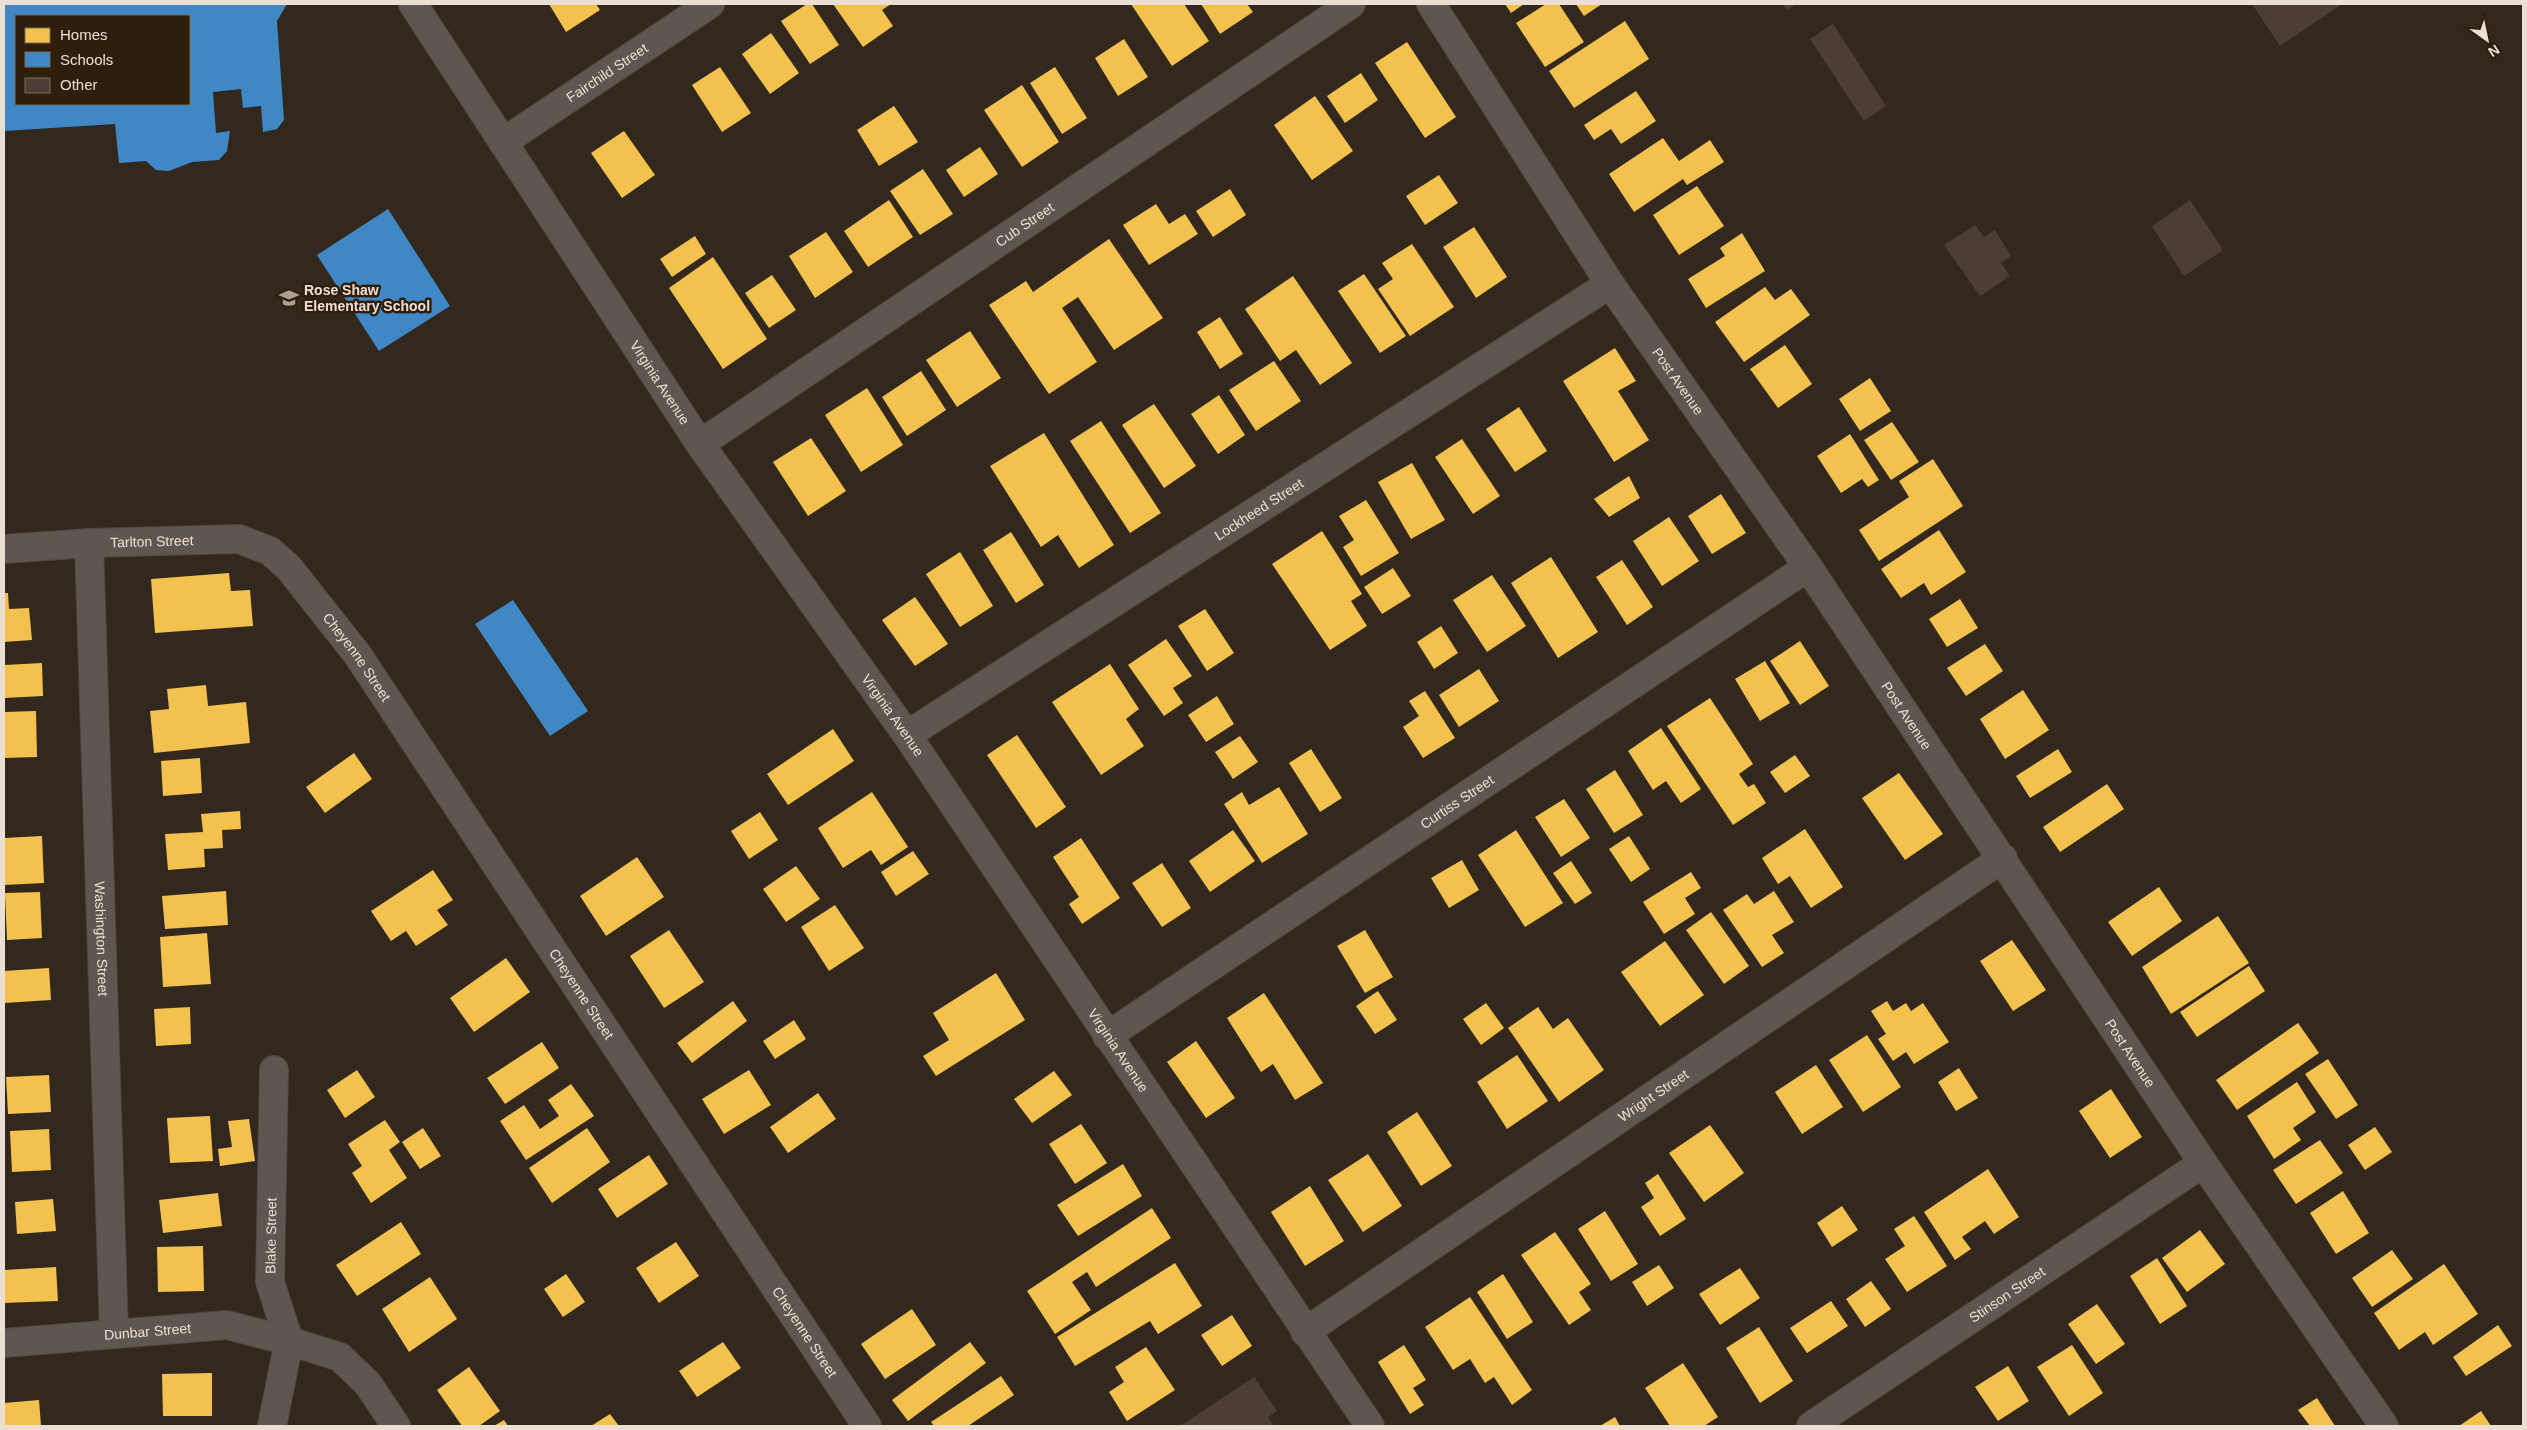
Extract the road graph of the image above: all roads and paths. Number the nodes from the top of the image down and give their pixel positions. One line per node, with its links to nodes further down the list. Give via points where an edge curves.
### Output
1 (413, 4): 5 (street, Virginia Avenue)
2 (710, 4): 5 (street, Fairchild Street)
3 (1351, 4): 7 (street, Cub Street)
4 (1430, 4): 6 (street, Post Avenue)
5 (503, 142): 7 (street, Virginia Avenue)
6 (1610, 284): 10 (street, Post Avenue); 12 (street, Lockheed Street)
7 (700, 444): 12 (street, Virginia Avenue)
8 (89, 543): 9 (street, Tarlton Street); 11 (street, Tarlton Street, via 239,540 270,551); 18 (street, Washington Street)
9 (4, 550)
10 (1808, 567): 13 (street, Post Avenue); 14 (street, Curtiss Street)
11 (289, 568): 23 (street, Cheyenne Street, via 357,654)
12 (907, 734): 14 (street, Virginia Avenue)
13 (2003, 858): 16 (street, Post Avenue); 17 (street, Wright Street)
14 (1107, 1036): 17 (street, Virginia Avenue)
15 (274, 1070): 19 (street, Blake Street, via 270,1282)
16 (2203, 1163): 25 (street, Stinson Street); 26 (street, Post Avenue)
17 (1305, 1332): 24 (street, Virginia Avenue)
18 (114, 1334): 19 (street, Dunbar Street, via 227,1325); 20 (street, Dunbar Street)
19 (289, 1341): 21 (street, Blake Street); 22 (street, Dunbar Street, via 340,1357 368,1384)
20 (4, 1343)
21 (272, 1426)
22 (396, 1426)
23 (867, 1426)
24 (1370, 1426)
25 (1811, 1426)
26 (2384, 1426)

